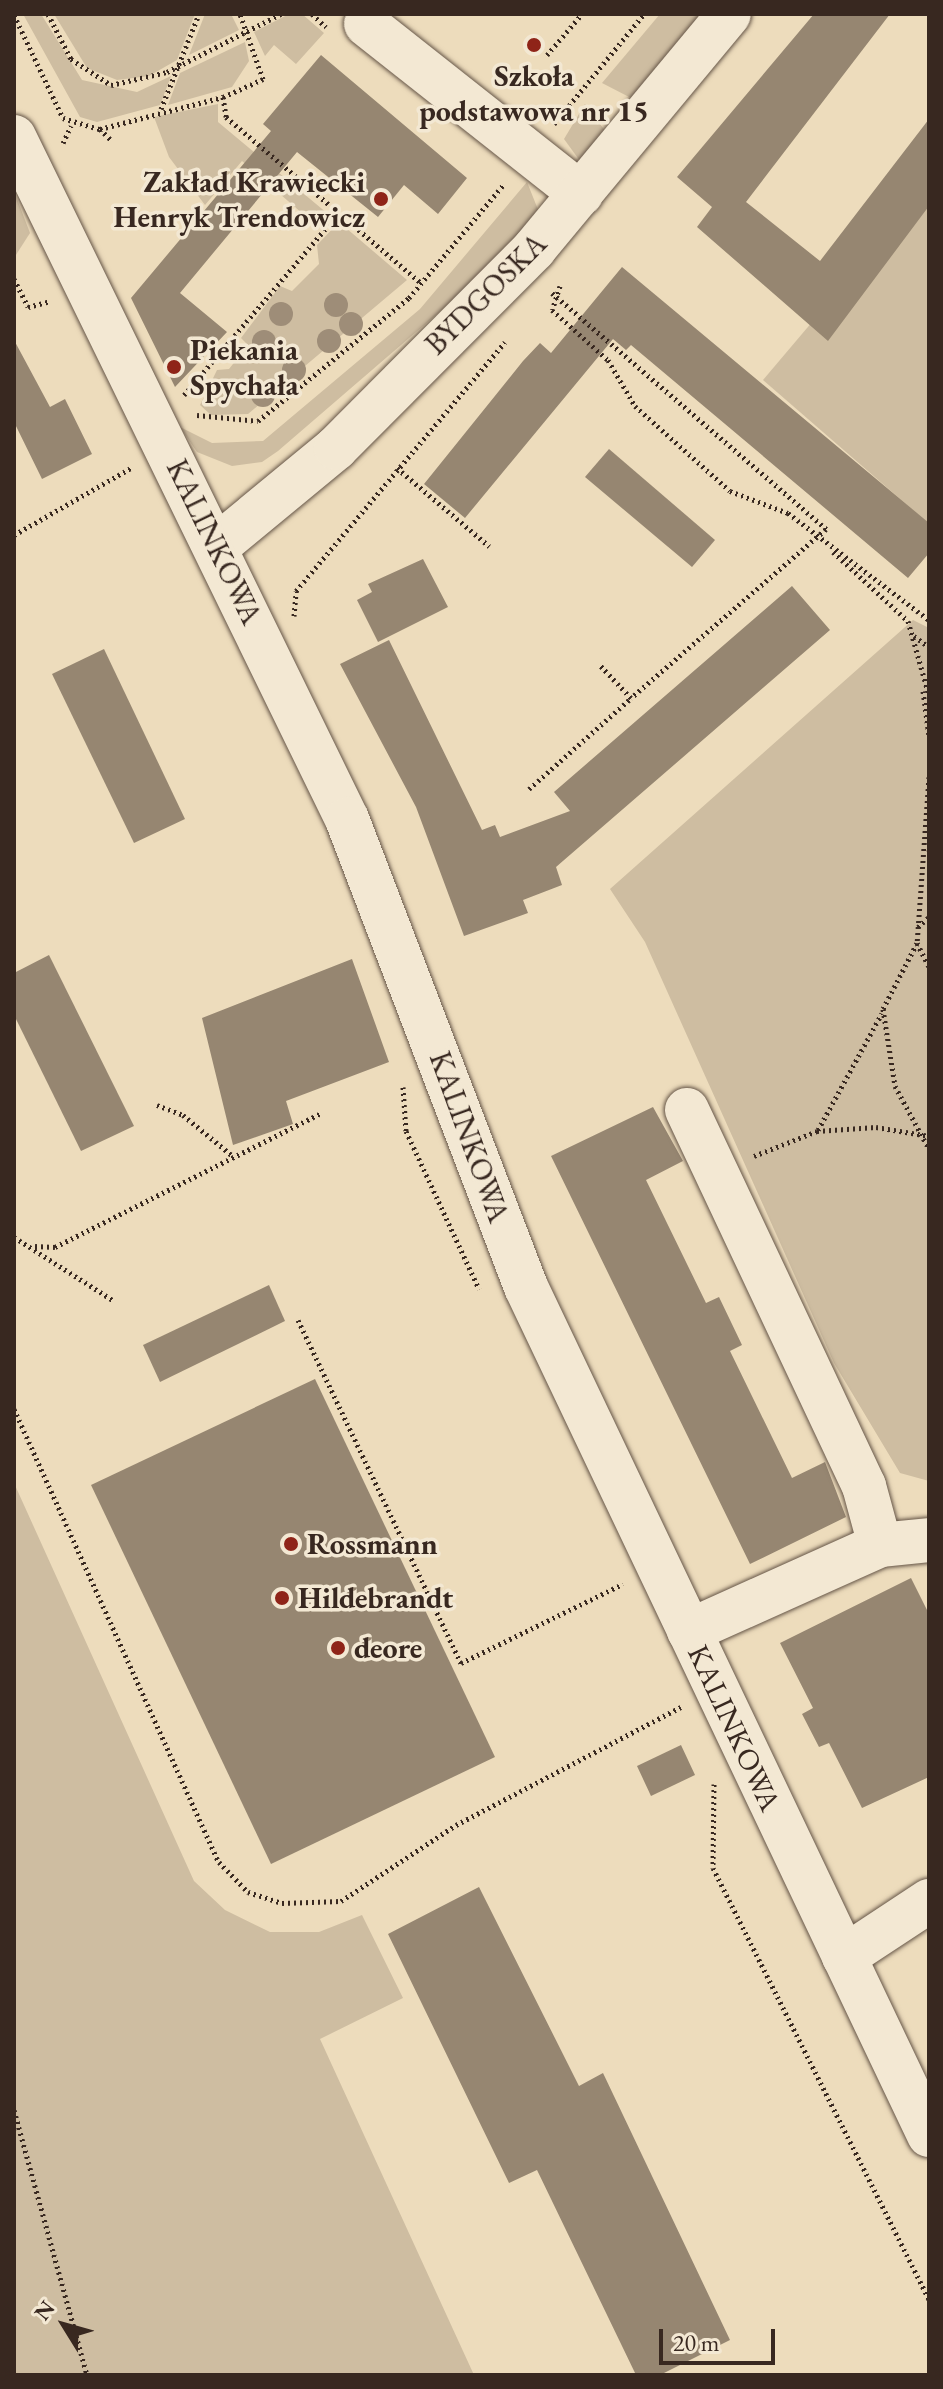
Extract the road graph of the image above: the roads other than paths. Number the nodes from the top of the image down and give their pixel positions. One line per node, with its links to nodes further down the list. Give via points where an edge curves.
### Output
1 (729, 14): 4 (street, BYDGOSKA)
2 (366, 24): 4 (street)
3 (14, 137): 5 (street, KALINKOWA)
4 (581, 194): 5 (street, BYDGOSKA, via 336,448)
5 (216, 547): 9 (street, KALINKOWA, via 353,834 526,1287)
6 (687, 1110): 8 (street, via 864,1486)
7 (929, 1540): 8 (street)
8 (880, 1545): 9 (street)
9 (689, 1631): 11 (street, KALINKOWA)
10 (929, 1901): 11 (street)
11 (844, 1957): 12 (street, KALINKOWA)
12 (929, 2135)

